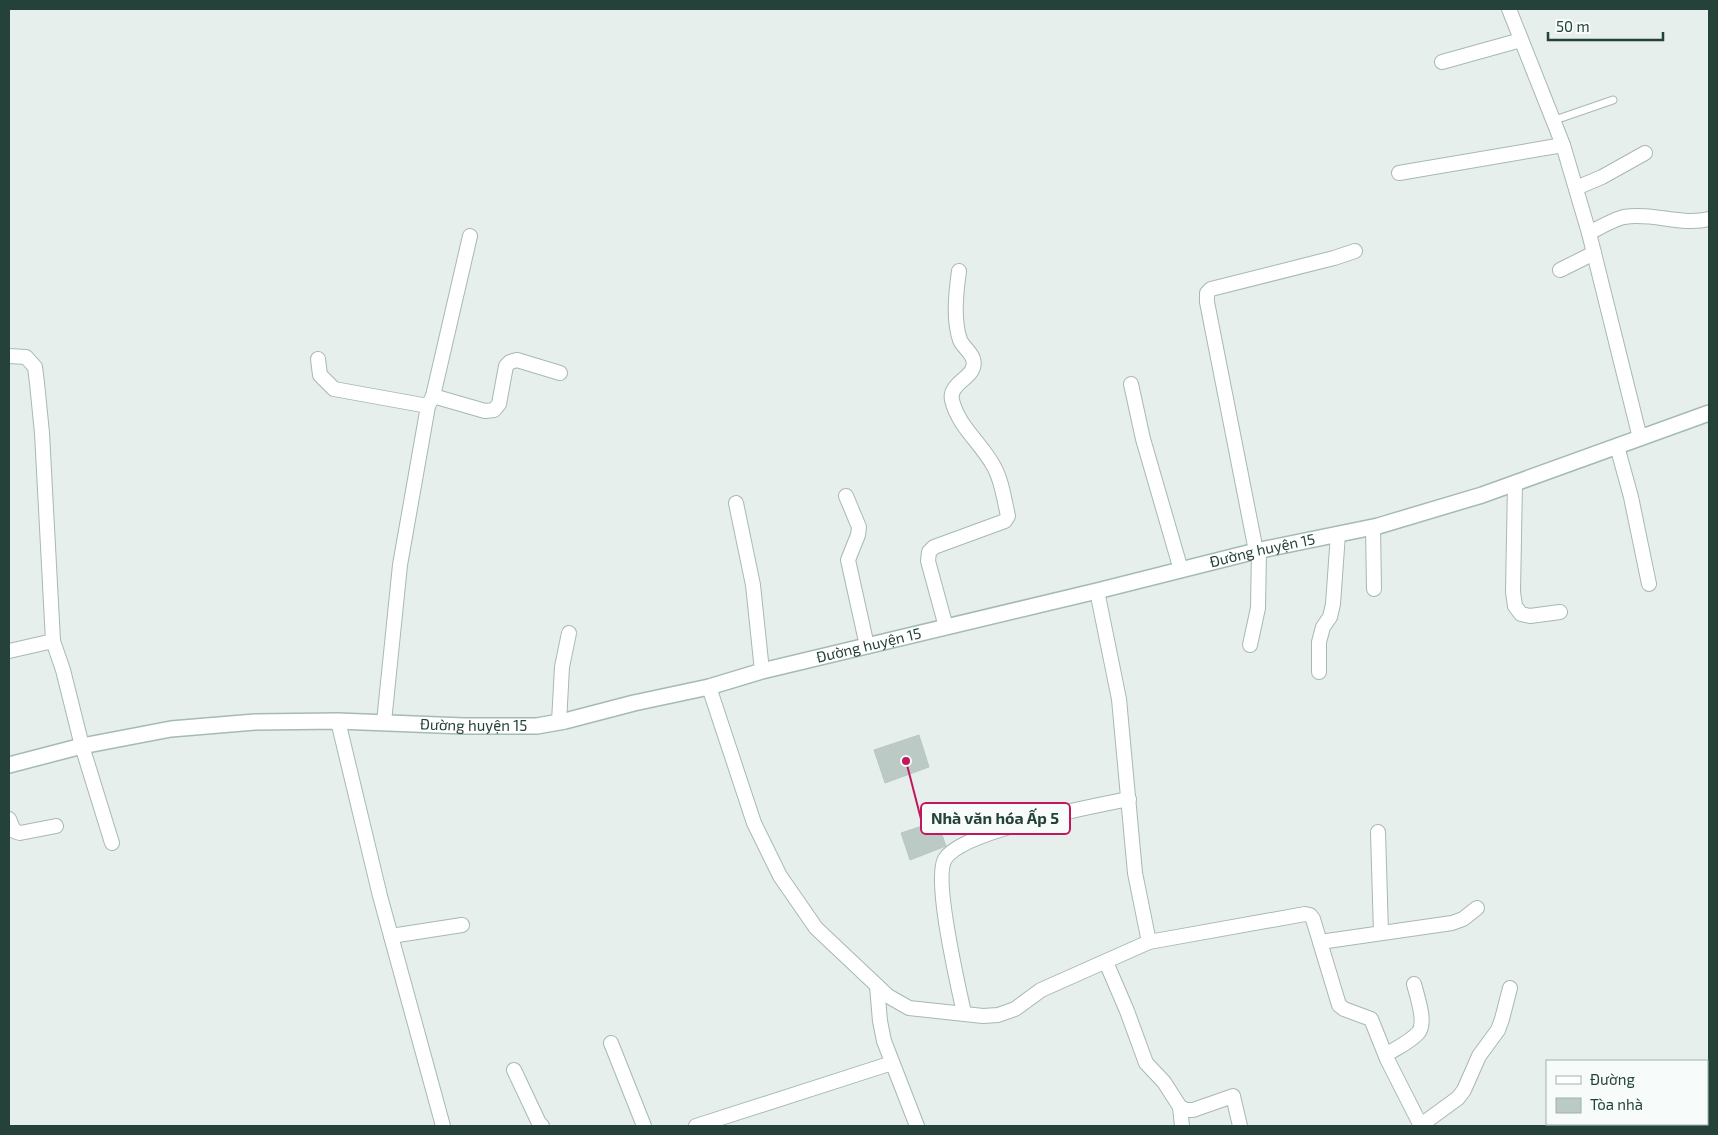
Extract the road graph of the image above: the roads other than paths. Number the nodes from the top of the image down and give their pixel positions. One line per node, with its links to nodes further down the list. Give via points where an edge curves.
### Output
1 (1509, 9): 2 (street)
2 (1521, 40): 3 (street); 5 (street)
3 (1442, 62)
4 (1613, 100): 5 (lane)
5 (1555, 120): 6 (street)
6 (1563, 145): 8 (street); 9 (street)
7 (1645, 153): 9 (street)
8 (1399, 173)
9 (1576, 188): 11 (street)
10 (1709, 219): 11 (street, via 1686,221 1622,217)
11 (1589, 233): 14 (street)
12 (470, 236): 21 (street)
13 (1355, 251): 30 (street, via 1211,288 1207,293)
14 (1594, 253): 15 (street); 23 (street)
15 (1560, 270)
16 (959, 271): 36 (street, via 956,292 960,341 973,359 974,366 955,386 951,394 952,403 962,423 992,462 1008,516 1005,521 928,552)
17 (9, 356): 38 (street, via 26,357 35,367 42,433)
18 (318, 359): 21 (street, via 320,375 334,389)
19 (560, 373): 21 (street, via 517,360 510,362 506,366 499,404 494,410)
20 (1131, 384): 31 (street, via 1143,439)
21 (431, 401): 46 (street, via 400,565)
22 (1709, 413): 23 (street, Đường huyện 15)
23 (1640, 438): 24 (street, Đường huyện 15)
24 (1617, 446): 25 (street, Đường huyện 15); 32 (street)
25 (1514, 483): 28 (street, Đường huyện 15, via 1482,496); 35 (street, via 1515,606 1521,614 1530,616)
26 (846, 496): 40 (street, via 859,527 848,560)
27 (736, 503): 42 (street, via 753,585)
28 (1373, 527): 29 (street, Đường huyện 15); 33 (street)
29 (1338, 534): 30 (street, Đường huyện 15); 43 (street, via 1333,604 1319,642)
30 (1258, 551): 31 (street, Đường huyện 15); 39 (street, via 1258,608)
31 (1181, 570): 34 (street, Đường huyện 15)
32 (1649, 584)
33 (1374, 589)
34 (1097, 591): 36 (street, Đường huyện 15); 50 (street, via 1119,698)
35 (1560, 612)
36 (946, 627): 40 (street, Đường huyện 15)
37 (569, 633): 47 (street, via 562,667)
38 (53, 641): 41 (street); 48 (street)
39 (1250, 645)
40 (867, 646): 42 (street, Đường huyện 15)
41 (9, 651)
42 (762, 671): 44 (street, Đường huyện 15)
43 (1319, 672)
44 (709, 687): 47 (street, Đường huyện 15); 63 (street, via 754,823 780,876 816,928)
45 (338, 721): 46 (street, Đường huyện 15); 48 (street, Đường huyện 15, via 255,722 172,730); 58 (street)
46 (384, 722): 47 (street, Đường huyện 15, via 537,726)
47 (559, 722)
48 (82, 746): 49 (street, Đường huyện 15); 54 (street)
49 (9, 765)
50 (1128, 799): 59 (street, via 1135,873); 65 (street, via 1021,823 965,844 945,859 942,884)
51 (9, 819): 52 (street, via 14,831 20,833)
52 (56, 826)
53 (1378, 832): 57 (street)
54 (112, 843)
55 (1477, 908): 57 (street, via 1452,923)
56 (462, 925): 58 (street)
57 (1381, 933): 60 (street)
58 (391, 936): 72 (street)
59 (1150, 942): 60 (street, via 1305,914 1310,915); 61 (street)
60 (1320, 942): 67 (street, via 1339,1005 1371,1019)
61 (1106, 962): 65 (street, via 1041,990 998,1015); 70 (street, via 1146,1063 1164,1082)
62 (1414, 984): 67 (street, via 1422,1026)
63 (877, 986): 65 (street, via 909,1008); 68 (street, via 880,1021)
64 (1510, 988): 79 (street, via 1498,1030 1479,1056 1464,1090)
65 (964, 1013)
66 (611, 1043): 74 (street)
67 (1386, 1055): 79 (street)
68 (892, 1063): 71 (street); 76 (street)
69 (514, 1070): 73 (street)
70 (1180, 1107): 77 (street); 78 (street, via 1193,1110 1233,1096)
71 (714, 1123): 75 (street)
72 (443, 1126)
73 (542, 1126)
74 (644, 1126)
75 (696, 1126)
76 (917, 1126)
77 (1182, 1126)
78 (1240, 1126)
79 (1421, 1126)

